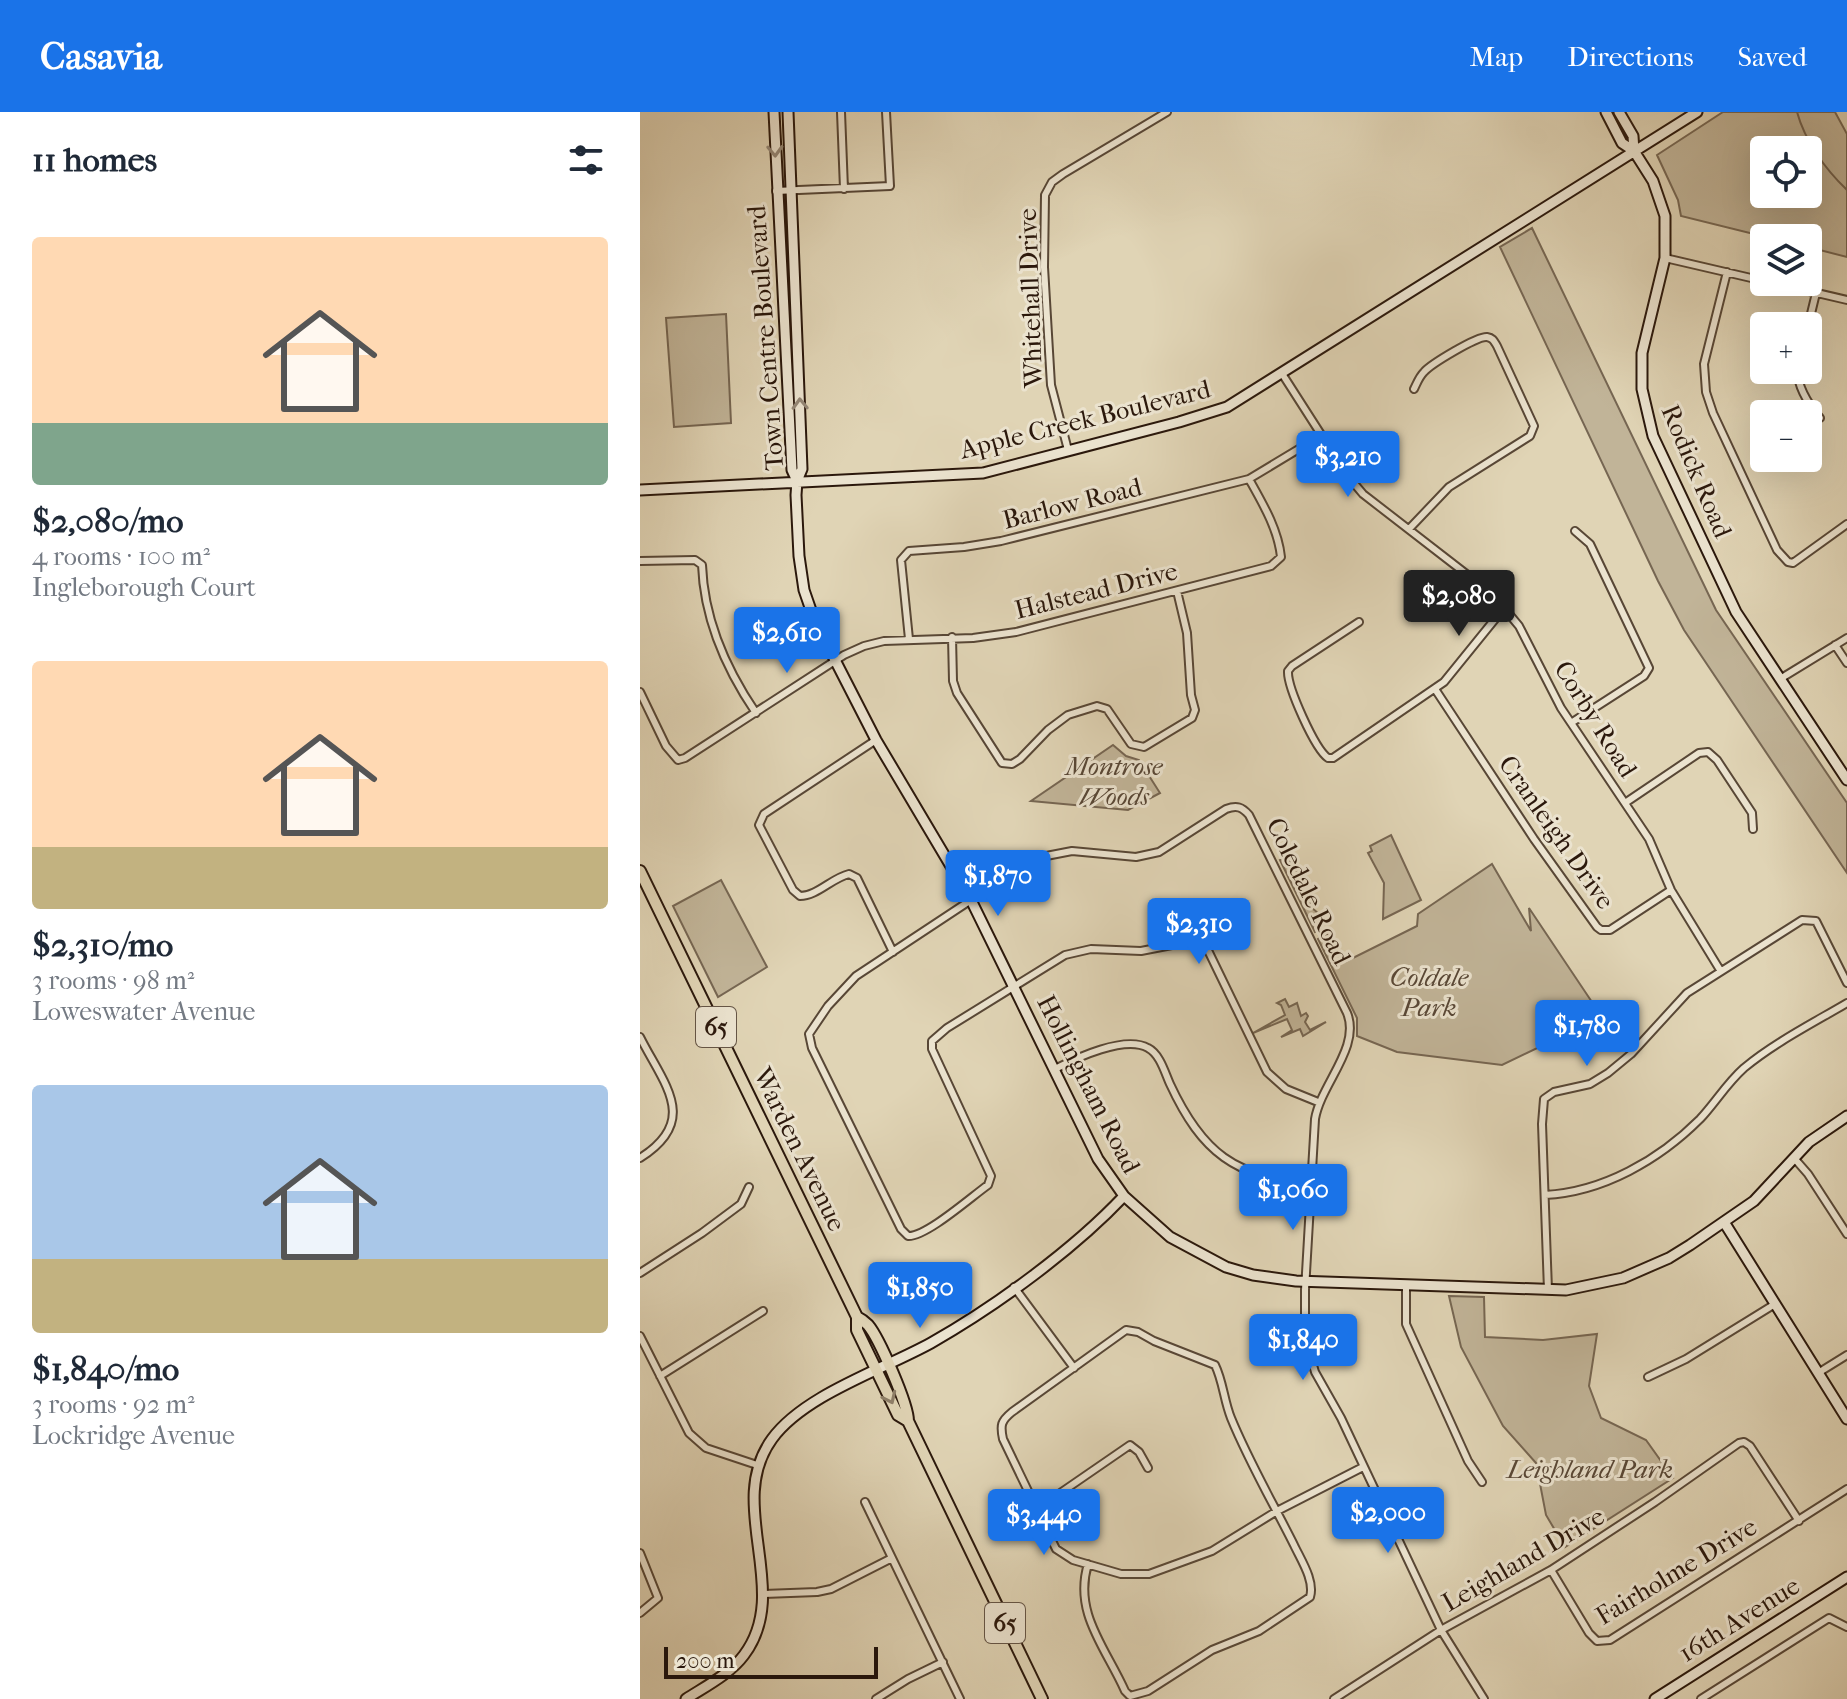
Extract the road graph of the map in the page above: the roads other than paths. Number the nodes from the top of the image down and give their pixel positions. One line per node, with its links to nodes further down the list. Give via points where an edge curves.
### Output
1 (774, 112): 12 (main road, Town Centre Boulevard, one-way to 12)
2 (788, 112): 11 (main road, Town Centre Boulevard)
3 (841, 112): 10 (street)
4 (886, 112): 10 (street, via 890,186)
5 (1167, 112): 21 (street, Whitehall Drive, via 1063,174 1045,195 1051,385)
6 (1606, 112): 9 (main road, Rodick Road, via 1622,143)
7 (1619, 112): 9 (main road, Rodick Road, via 1633,136)
8 (1697, 112): 9 (main road, Apple Creek Boulevard)
9 (1634, 151): 13 (main road, Rodick Road, via 1662,204); 18 (main road, Apple Creek Boulevard)
10 (844, 189): 11 (street)
11 (791, 190): 12 (street); 23 (main road, Town Centre Boulevard, one-way to 11, via 802,469)
12 (776, 191): 23 (main road, Town Centre Boulevard, via 792,470)
13 (1665, 258): 14 (street); 38 (main road, Rodick Road, via 1642,353 1648,420 1730,601)
14 (1727, 272): 15 (street); 25 (street, via 1704,364 1706,392 1777,550 1793,563)
15 (1750, 277)
16 (1822, 294): 17 (street)
17 (1847, 300)
18 (1281, 372): 20 (street, Corby Road); 21 (main road, Apple Creek Boulevard, via 1227,407)
19 (1414, 389): 26 (street, via 1428,368 1479,339 1492,339 1534,426 1530,436 1449,487)
20 (1322, 435): 22 (street, Barlow Road); 26 (street, Corby Road, via 1363,494)
21 (1068, 450): 23 (main road, Apple Creek Boulevard, via 983,473)
22 (1249, 479): 29 (street, Halstead Drive, via 1281,557); 34 (street, Barlow Road, via 1001,541 909,551 901,560)
23 (797, 481): 24 (main road, Apple Creek Boulevard); 36 (main road, Hollingham Road, via 801,576)
24 (640, 490)
25 (1847, 524)
26 (1409, 529): 30 (street, Corby Road)
27 (1575, 531): 42 (street, via 1590,544 1649,668)
28 (640, 561): 41 (street, via 695,560 702,565 720,648)
29 (1177, 591): 32 (street, Halstead Drive, via 1016,632); 32 (street, via 1195,710 1192,718 1144,747 1128,741 1107,709 1097,706 1068,715 1020,759 1002,763 957,693)
30 (1504, 608): 39 (street); 42 (street, Corby Road)
31 (1359, 622): 39 (street, via 1288,671 1289,684 1323,755 1333,758)
32 (952, 637): 34 (street, Halstead Drive)
33 (1847, 638): 35 (street)
34 (909, 639): 36 (street, Halstead Drive, via 864,646)
35 (1835, 645): 37 (street); 38 (street)
36 (835, 662): 41 (street, Halstead Drive); 43 (main road, Hollingham Road)
37 (1847, 663)
38 (1780, 679): 44 (main road, Rodick Road)
39 (1435, 689): 48 (street, Cranleigh Drive, via 1597,927 1610,930)
40 (640, 692): 41 (street, Halstead Drive, via 678,760)
41 (756, 713)
42 (1571, 723): 45 (street, Corby Road)
43 (876, 740): 49 (main road, Hollingham Road); 50 (street, via 764,814 759,825 800,896 840,876 857,878)
44 (1847, 780)
45 (1625, 803): 46 (street, via 1708,752 1752,813); 48 (street, Corby Road, via 1649,839)
46 (1753, 829)
47 (640, 871): 74 (main road, Warden Avenue / 65)
48 (1671, 890): 51 (street, Corby Road)
49 (971, 900): 50 (street); 53 (main road, Hollingham Road); 57 (street, Coledale Road, via 1041,857 1072,851 1146,855 1172,845 1226,809 1243,808 1350,1020 1349,1043)
50 (893, 952): 53 (street, via 856,976 809,1034 908,1236 916,1237 988,1185 991,1176 932,1041)
51 (1720, 970): 52 (street, via 1795,923 1812,919); 63 (street, via 1687,993 1608,1073 1544,1099)
52 (1847, 983)
53 (1014, 986): 56 (main road, Hollingham Road); 57 (street, via 1072,953 1141,951 1199,937 1267,1072 1286,1089)
54 (1847, 1003): 63 (street, via 1755,1059 1692,1127 1640,1164 1596,1187)
55 (640, 1037): 59 (street, via 670,1095 674,1117 666,1137)
56 (1055, 1069): 61 (street, via 1109,1047 1147,1047 1210,1148 1262,1176); 64 (main road, Hollingham Road, via 1098,1159)
57 (1318, 1102): 61 (street, Coledale Road)
58 (1847, 1116): 60 (main road, Hollingham Road)
59 (640, 1158)
60 (1794, 1158): 65 (main road, Hollingham Road, via 1754,1201); 66 (street)
61 (1311, 1185): 68 (street, Coledale Road)
62 (749, 1187): 67 (street, via 741,1204)
63 (1545, 1195): 71 (street)
64 (1124, 1196): 68 (main road, Hollingham Road, via 1170,1237 1200,1255 1253,1275); 70 (main road)
65 (1724, 1222): 71 (main road, Hollingham Road, via 1669,1258 1623,1278); 72 (main road)
66 (1847, 1234)
67 (640, 1273)
68 (1306, 1281): 69 (main road, Hollingham Road); 86 (street, Coledale Road, via 1305,1324 1312,1362)
69 (1406, 1285): 71 (main road, Hollingham Road); 88 (street, via 1406,1324)
70 (1014, 1287): 77 (main road); 78 (street)
71 (1548, 1290)
72 (1775, 1304): 80 (main road); 82 (street)
73 (763, 1311): 81 (street)
74 (857, 1317): 77 (main road, Warden Avenue / 65, via 868,1325); 79 (main road, Warden Avenue / 65, via 857,1330)
75 (640, 1336): 81 (street)
76 (1847, 1355): 80 (street)
77 (887, 1365): 79 (main road); 84 (main road, Warden Avenue / 65, via 908,1409)
78 (1074, 1368): 91 (street, via 1002,1420 1003,1439); 92 (street, via 1129,1329 1211,1362)
79 (876, 1371): 84 (main road, Warden Avenue / 65, one-way to 84, via 898,1415); 85 (main road, via 792,1417)
80 (1818, 1373): 83 (main road)
81 (660, 1376): 85 (street, via 680,1420 700,1444)
82 (1648, 1377)
83 (1847, 1419)
84 (908, 1421): 107 (main road, Warden Avenue / 65)
85 (757, 1465): 99 (main road, via 754,1509)
86 (1363, 1467): 92 (street); 102 (street, Coledale Road)
87 (1148, 1468): 91 (street, via 1130,1445)
88 (1482, 1482)
89 (1847, 1489): 93 (street, Fairholme Drive)
90 (865, 1502): 95 (street)
91 (1037, 1509): 96 (street, via 1056,1549)
92 (1277, 1511): 96 (street, via 1212,1551 1149,1574 1121,1574); 96 (street, via 1310,1582 1310,1597 1140,1695 1125,1691 1087,1614 1082,1586)
93 (1799, 1521): 97 (street, Fairholme Drive, via 1602,1642 1589,1633); 97 (street, Leighland Drive, via 1744,1442)
94 (640, 1553): 100 (street, via 658,1598)
95 (892, 1558): 99 (street, via 831,1589); 103 (street)
96 (1088, 1564)
97 (1551, 1570): 102 (street, Leighland Drive)
98 (1847, 1577): 110 (main road, 16th Avenue)
99 (764, 1594): 104 (main road, via 759,1627 744,1655)
100 (640, 1613)
101 (1847, 1627): 111 (street, via 1829,1618)
102 (1441, 1630): 108 (street, Leighland Drive); 109 (street, Coledale Road)
103 (943, 1662): 105 (street); 106 (street)
104 (686, 1699)
105 (876, 1699)
106 (960, 1699)
107 (1042, 1699)
108 (1334, 1699)
109 (1484, 1699)
110 (1655, 1699)
111 (1701, 1699)

